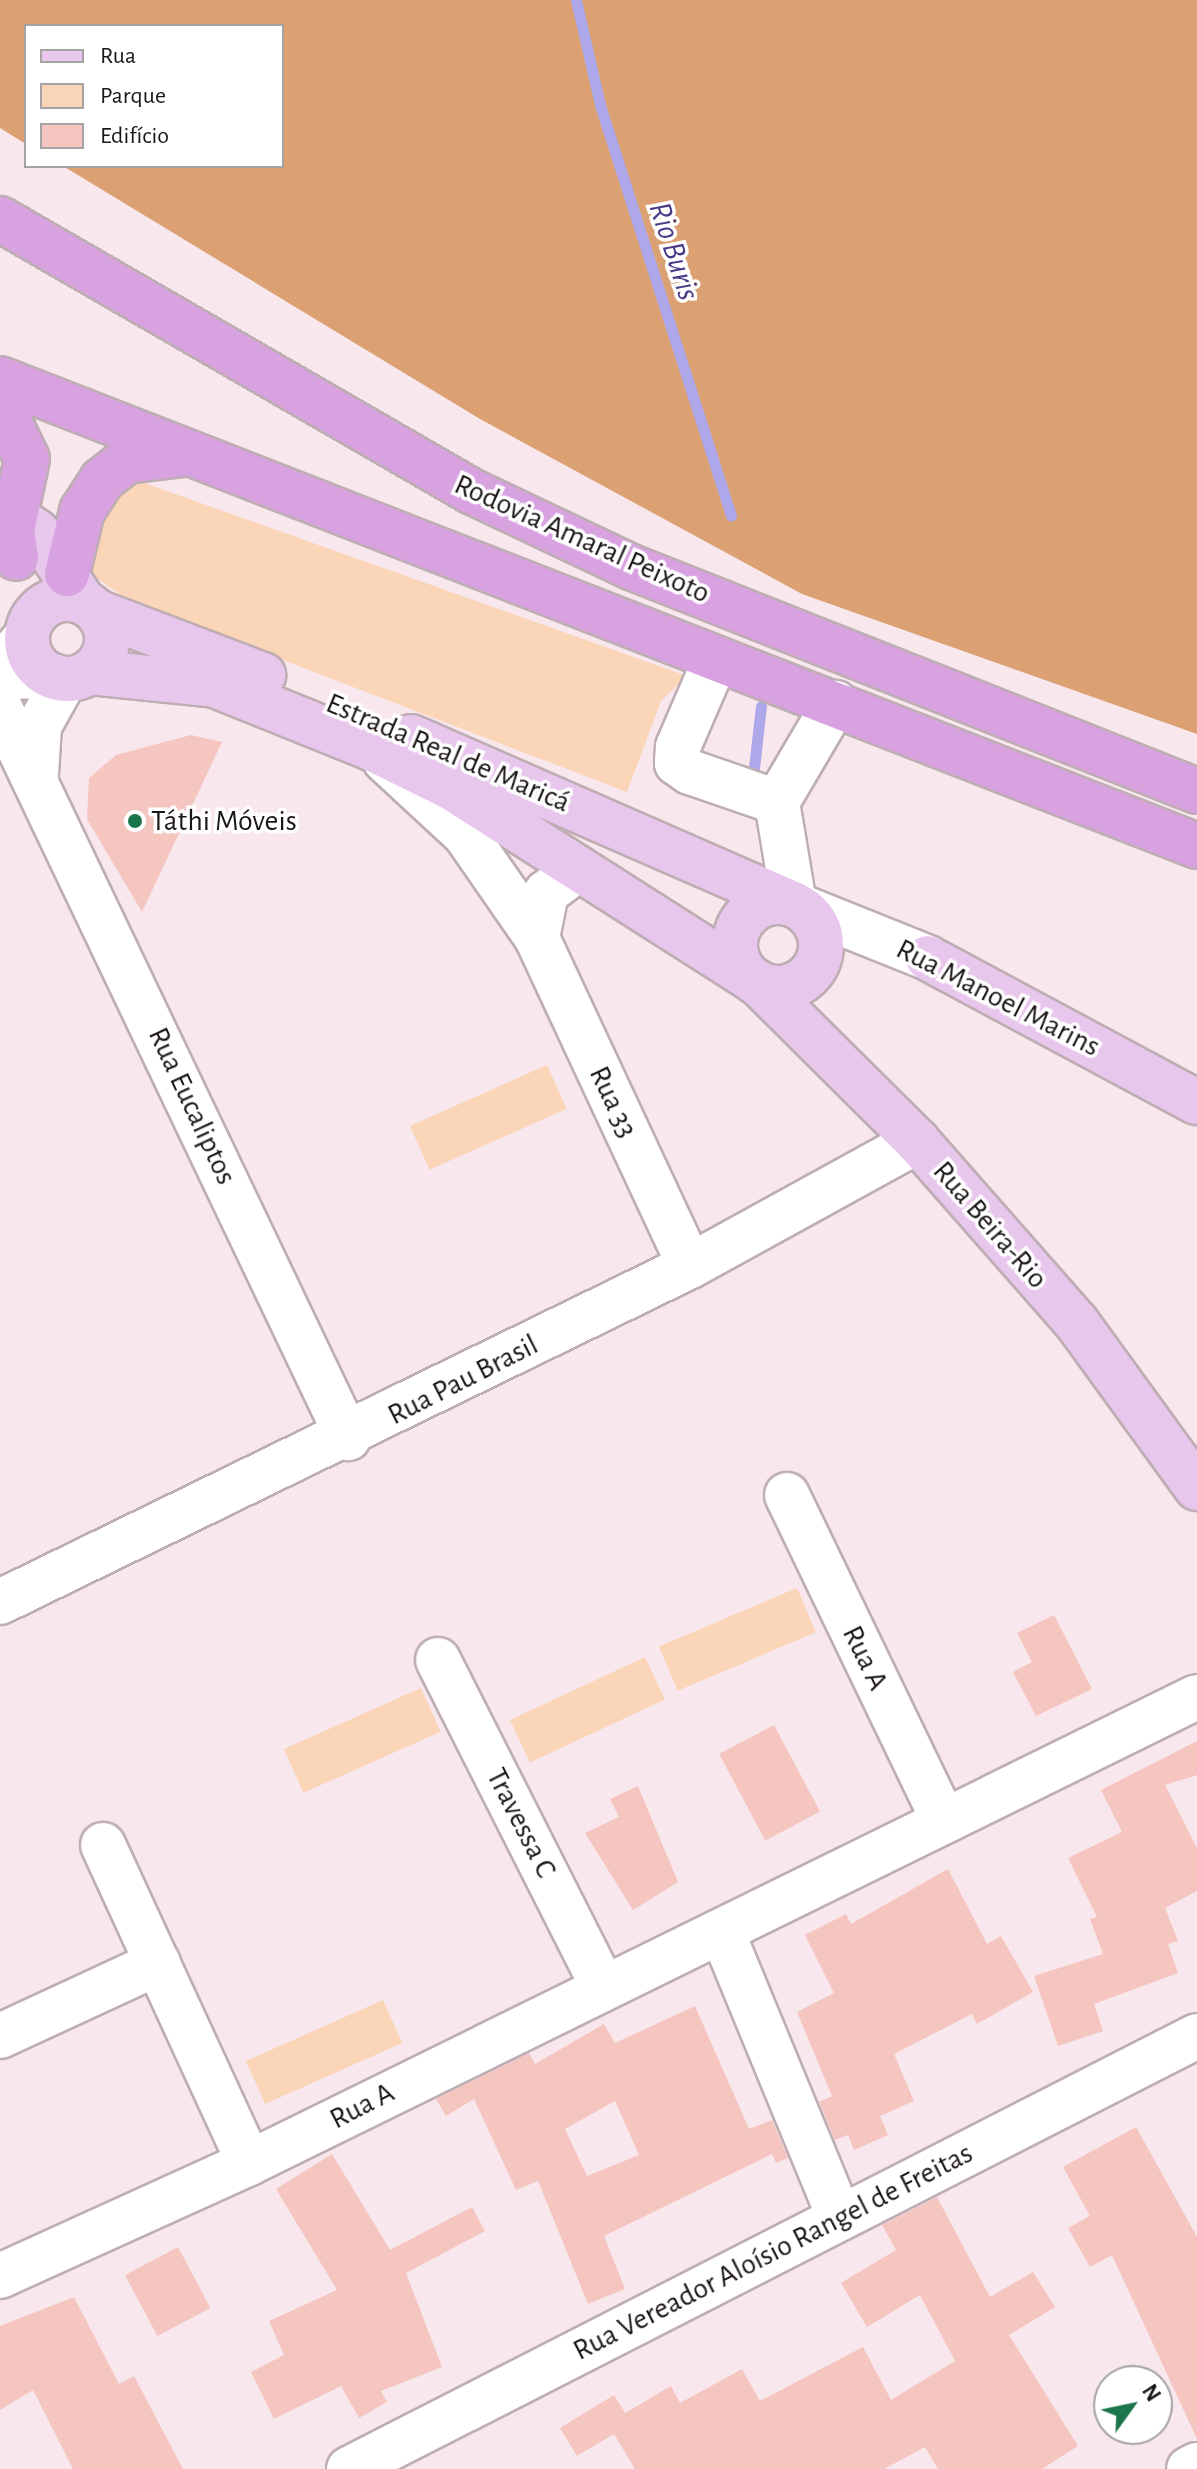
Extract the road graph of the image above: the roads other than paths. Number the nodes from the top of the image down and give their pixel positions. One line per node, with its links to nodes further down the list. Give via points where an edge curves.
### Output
1 (0, 219): 15 (highway, Rodovia Amaral Peixoto, via 497,504 631,567)
2 (0, 379): 4 (highway, Rodovia Amaral Peixoto)
3 (0, 403): 5 (highway, via 27,459)
4 (187, 454): 6 (highway, via 126,461 102,480 82,511); 8 (highway, Rodovia Amaral Peixoto)
5 (8, 530): 6 (main road); 7 (main road, via 32,591)
6 (82, 596): 7 (main road, via 55,601); 9 (main road, via 106,648); 19 (main road, Estrada Real de Maricá)
7 (19, 642): 9 (main road, via 33,660)
8 (715, 661): 11 (highway, Rodovia Amaral Peixoto); 16 (street, via 677,763)
9 (69, 676): 10 (street, Estrada Real de Maricá); 13 (main road, Estrada Real de Maricá, via 215,685); 14 (street, Rua Eucaliptos, via 39,726)
10 (0, 677)
11 (835, 703): 16 (street); 17 (highway, Rodovia Amaral Peixoto)
12 (0, 708): 14 (street, Rua Eucaliptos)
13 (371, 748): 18 (main road, Estrada Real de Maricá, via 452,788); 20 (street, Rua 33, via 465,834)
14 (36, 774): 26 (street, Rua Eucaliptos)
15 (1197, 791)
16 (777, 802): 19 (street)
17 (1197, 846)
18 (576, 870): 20 (street, via 546,893); 22 (main road, Estrada Real de Maricá)
19 (794, 904): 21 (street, Rua Manoel Marins); 22 (main road, via 765,903 736,933 738,962); 22 (main road, via 820,932 820,957 795,985)
20 (537, 938): 25 (street, Rua 33)
21 (928, 958): 23 (main road, Rua Manoel Marins)
22 (758, 983): 24 (main road, Rua Beira-Rio)
23 (1197, 1102)
24 (917, 1141): 25 (street, Rua Pau Brasil); 27 (main road, Rua Beira-Rio, via 1128,1384)
25 (690, 1266): 26 (street, Rua Pau Brasil)
26 (348, 1438): 29 (street, Rua Pau Brasil)
27 (1197, 1488)
28 (787, 1495): 32 (street, Rua A)
29 (1, 1600)
30 (438, 1660): 36 (street, Travessa C)
31 (1197, 1697): 32 (street, Rua A)
32 (944, 1821): 34 (street, Rua A)
33 (103, 1845): 35 (street)
34 (722, 1932): 36 (street, Rua A); 40 (street)
35 (158, 1963): 37 (street); 39 (street)
36 (603, 1986): 39 (street, Rua A)
37 (0, 2036)
38 (1197, 2036): 40 (street, Rua Vereador Aloísio Rangel de Freitas)
39 (249, 2163): 41 (street, Rua A)
40 (840, 2218): 43 (street, Rua Vereador Aloísio Rangel de Freitas)
41 (0, 2276)
42 (1197, 2465): 44 (street)
43 (349, 2469)
44 (1189, 2469)

